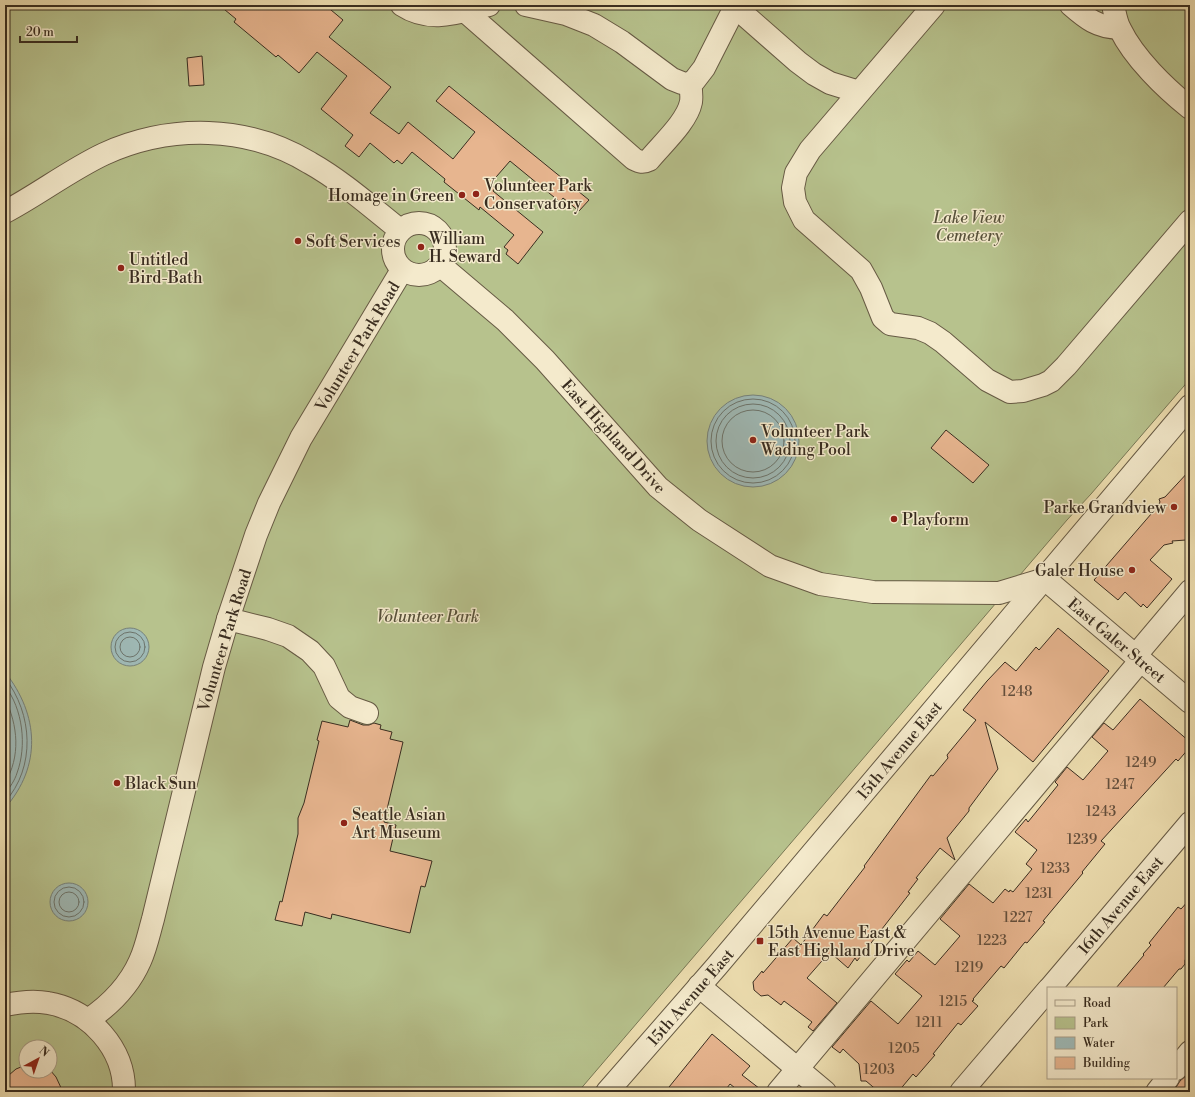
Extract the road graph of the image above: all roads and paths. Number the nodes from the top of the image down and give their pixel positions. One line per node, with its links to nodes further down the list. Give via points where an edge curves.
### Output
1 (402, 5): 8 (street, via 437,16)
2 (489, 5): 8 (street)
3 (526, 5): 10 (street, via 566,14 594,25 672,79)
4 (934, 5): 11 (street)
5 (1071, 5): 9 (street, via 1097,24)
6 (1113, 5): 9 (street)
7 (734, 6): 10 (street, via 707,63 697,78); 11 (street, via 814,74 830,83)
8 (466, 12): 10 (street, via 638,161 649,160 683,119 691,100)
9 (1119, 28): 12 (street, via 1130,46 1164,86)
10 (690, 83)
11 (859, 92): 14 (street, via 810,150 798,169 793,196 801,216 861,270 886,321 930,333 987,380 1010,392 1034,389 1058,375)
12 (1190, 108)
13 (5, 212): 15 (street, via 29,200 82,166 125,145 171,134 218,133 266,142 310,162)
14 (1190, 221)
15 (400, 230): 16 (street, via 416,222 425,223 440,232 446,249); 17 (street, via 392,246 396,263)
16 (440, 266): 17 (street, via 426,275 418,276); 19 (street, East Highland Drive, via 504,320 545,360 658,487 699,520 770,566 820,584 873,592 999,593)
17 (402, 270): 21 (street, Volunteer Park Road, via 302,438 256,535)
18 (1190, 406): 19 (street, 15th Avenue East)
19 (1045, 579): 22 (street, East Galer Street); 26 (street, 15th Avenue East)
20 (1190, 591): 22 (street)
21 (228, 619): 24 (street, via 288,636 310,651 324,666 339,698 350,707); 30 (street, Volunteer Park Road, via 143,952 134,973 111,1003)
22 (1139, 658): 23 (street, East Galer Street); 33 (street)
23 (1190, 702)
24 (367, 713)
25 (1190, 823): 27 (street, 16th Avenue East)
26 (700, 986): 33 (street); 36 (street, 15th Avenue East)
27 (1051, 987)
28 (1047, 991): 39 (street, 16th Avenue East)
29 (5, 1005): 30 (street, via 26,1002 48,1003 62,1006)
30 (88, 1020): 35 (street, via 103,1035 117,1057 122,1071)
31 (1190, 1052): 32 (street)
32 (1177, 1068)
33 (798, 1069): 37 (street); 38 (street)
34 (1167, 1079): 40 (street)
35 (124, 1092)
36 (607, 1092)
37 (778, 1092)
38 (825, 1092)
39 (961, 1092)
40 (1157, 1092)

